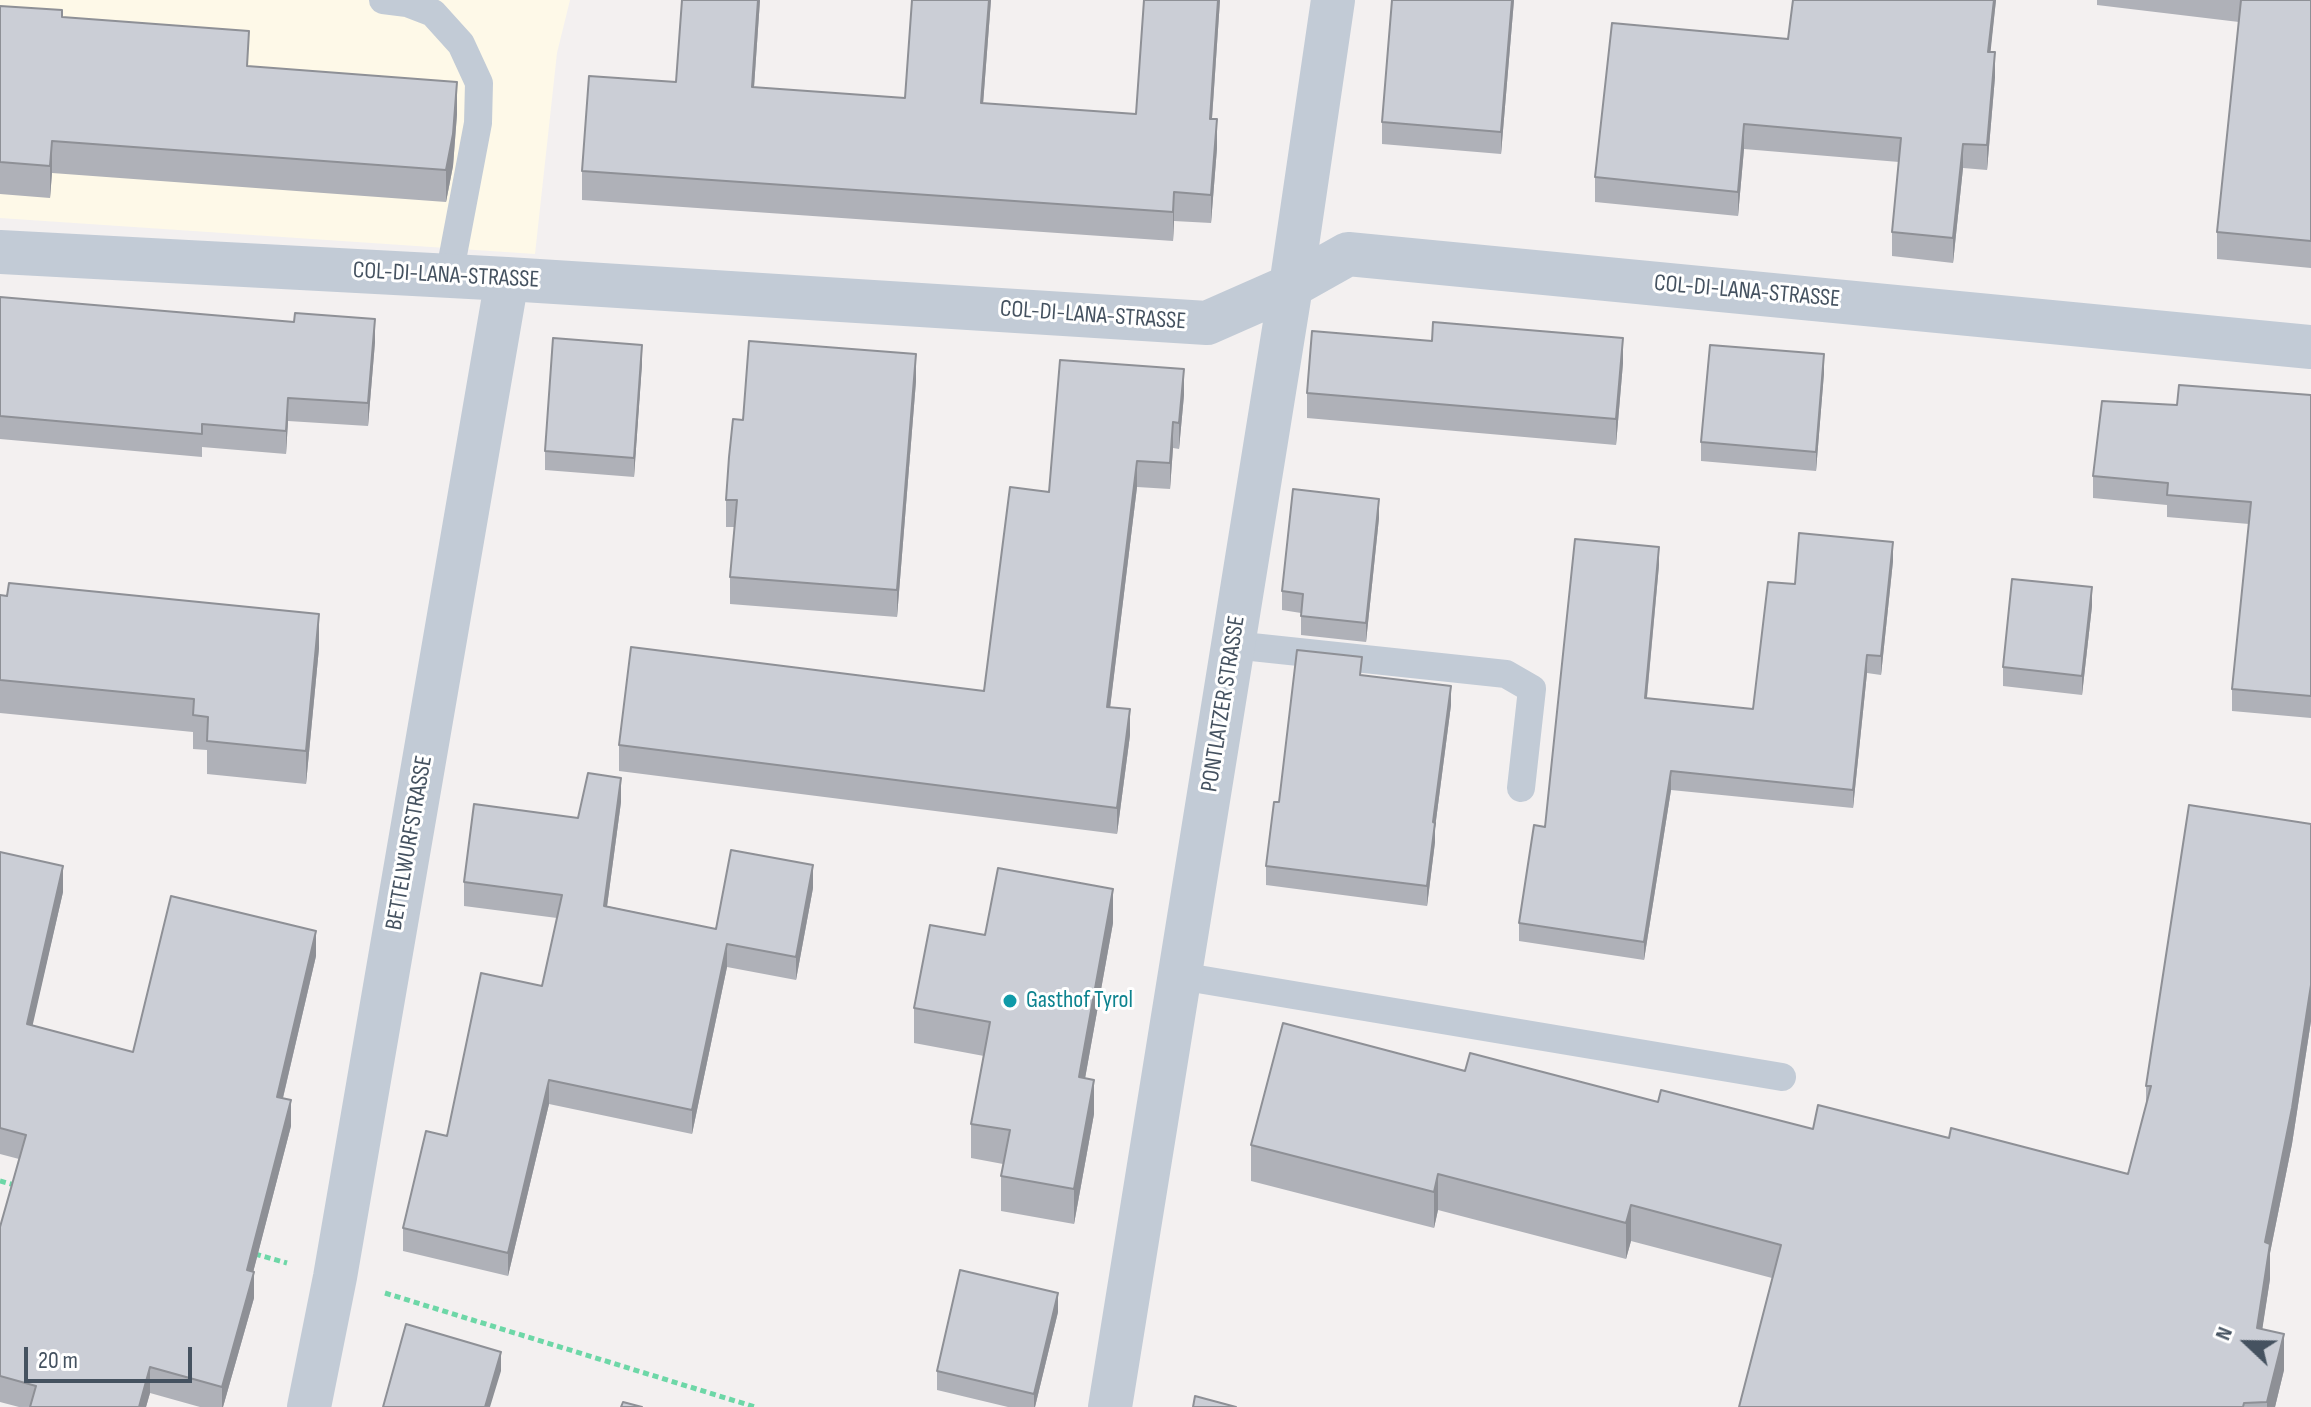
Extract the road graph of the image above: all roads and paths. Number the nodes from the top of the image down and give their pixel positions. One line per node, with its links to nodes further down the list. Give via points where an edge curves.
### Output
1 (383, 0): 4 (lane, via 433,13 461,44 479,83 478,123)
2 (1333, 0): 6 (street, PONTLATZER STRASSE)
3 (0, 252): 4 (street, COL-DI-LANA-STRASSE)
4 (449, 276): 5 (street, COL-DI-LANA-STRASSE)
5 (507, 279): 6 (street, COL-DI-LANA-STRASSE, via 1207,323); 12 (street, BETTELWURFSTRASSE)
6 (1291, 286): 7 (street, COL-DI-LANA-STRASSE, via 1348,254); 8 (street, PONTLATZER STRASSE)
7 (2311, 347)
8 (1233, 645): 9 (lane, via 1506,674 1532,689); 10 (street, PONTLATZER STRASSE)
9 (1521, 788)
10 (1180, 976): 11 (lane); 13 (street, PONTLATZER STRASSE)
11 (1782, 1077)
12 (309, 1407)
13 (1110, 1407)

